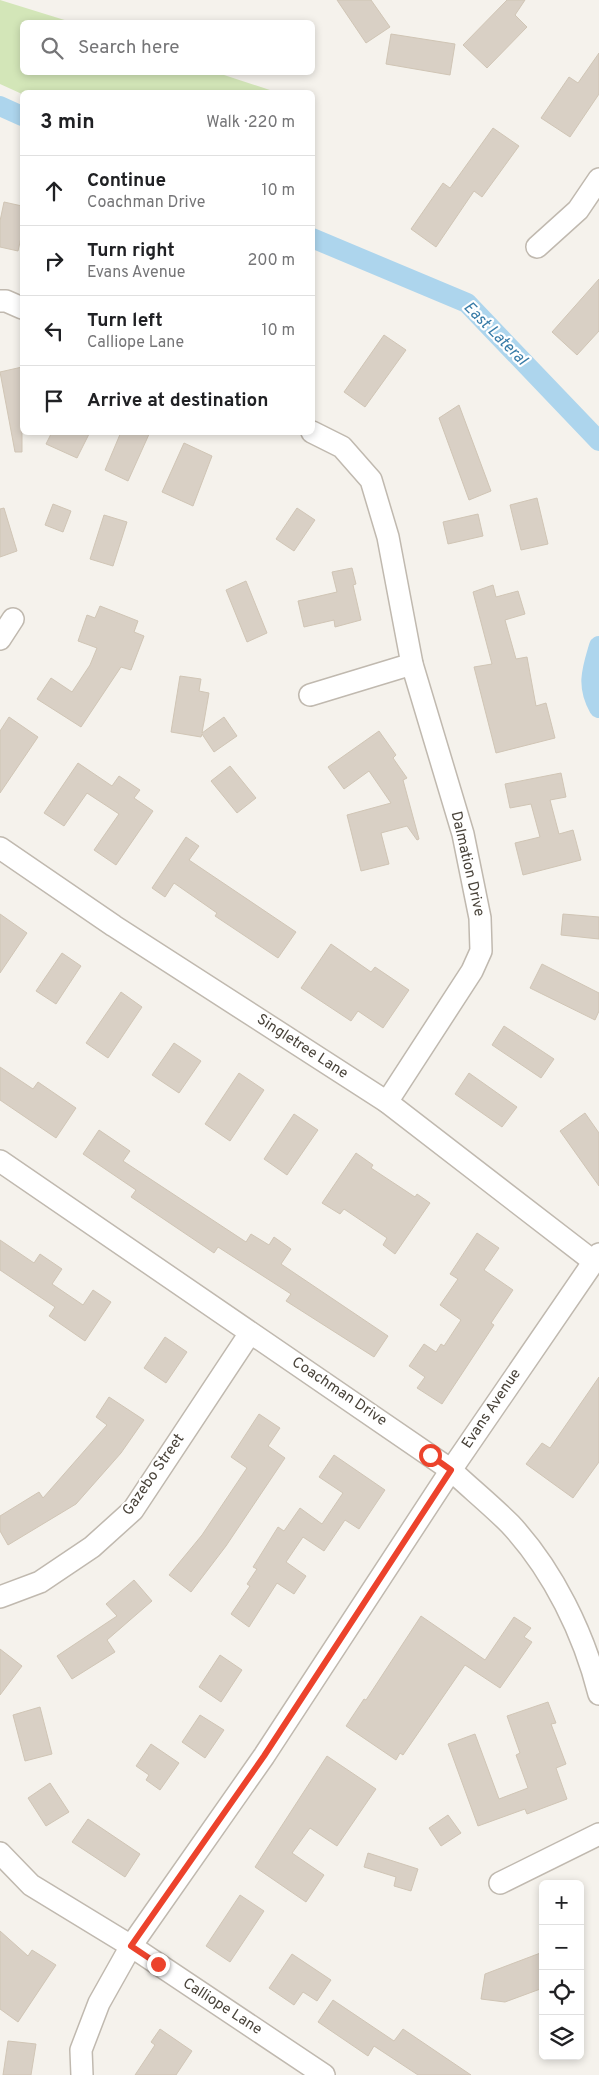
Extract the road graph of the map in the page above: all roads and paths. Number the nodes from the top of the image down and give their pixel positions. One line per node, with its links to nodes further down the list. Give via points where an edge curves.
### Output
1 (599, 179): 2 (street, via 578,210)
2 (537, 247)
3 (0, 301): 4 (street)
4 (20, 307)
5 (315, 434): 8 (street, Dalmation Drive, via 342,448 371,480 388,537)
6 (13, 619): 7 (street)
7 (0, 639)
8 (412, 664): 9 (street); 11 (street, Dalmation Drive, via 463,834 480,918 481,951 472,971)
9 (310, 695)
10 (0, 848): 11 (street, Singletree Lane, via 114,926)
11 (387, 1102): 13 (street, Singletree Lane)
12 (0, 1161): 14 (street, Coachman Drive)
13 (596, 1258): 15 (street, Evans Avenue)
14 (250, 1333): 15 (street, Coachman Drive); 16 (street, Gazebo Street, via 133,1510 92,1547 40,1582)
15 (451, 1470): 17 (street, Coachman Drive, via 510,1525 540,1562); 22 (street, Evans Avenue, via 264,1756)
16 (0, 1597)
17 (595, 1656): 18 (street, Coachman Drive)
18 (599, 1694)
19 (599, 1834): 21 (street)
20 (0, 1853): 22 (street, Calliope Lane, via 31,1885)
21 (500, 1883)
22 (131, 1946): 23 (street, Evans Avenue, via 99,2003 84,2041); 24 (street, Calliope Lane)
23 (82, 2075)
24 (324, 2075)

